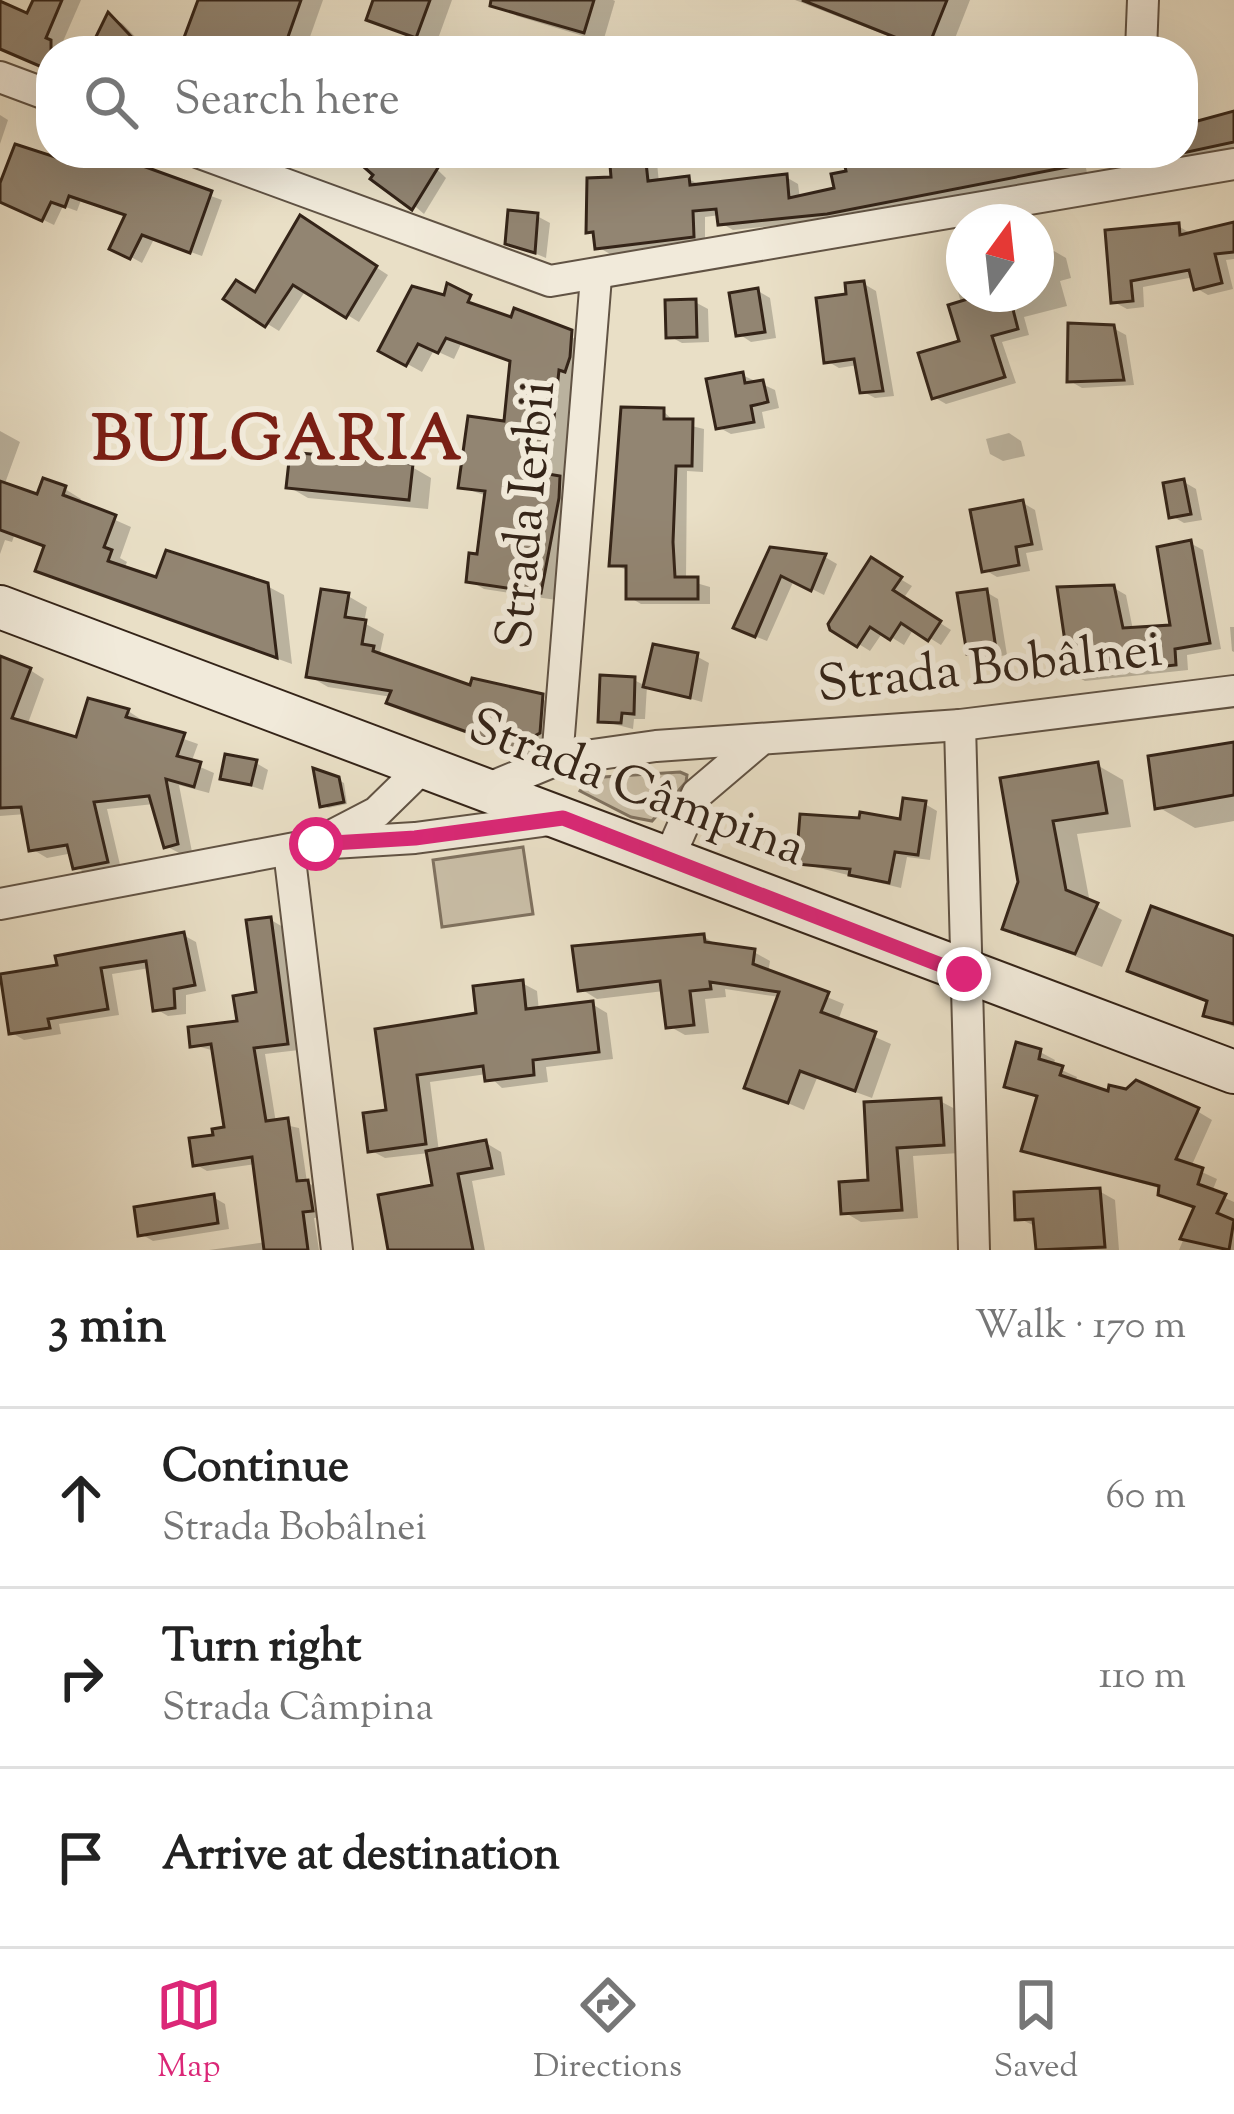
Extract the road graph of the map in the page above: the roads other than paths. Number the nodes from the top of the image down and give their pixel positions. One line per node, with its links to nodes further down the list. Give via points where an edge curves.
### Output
1 (1143, 0): 2 (street)
2 (1142, 36)
3 (0, 76): 4 (street)
4 (36, 90)
5 (1234, 164): 6 (street)
6 (1198, 165)
7 (240, 168): 9 (street, via 530,278)
8 (1127, 168): 9 (street)
9 (596, 277): 14 (street, Strada Ierbii)
10 (0, 607): 15 (main road, Strada Câmpina)
11 (1234, 691): 12 (street, Strada Bobâlnei)
12 (960, 725): 13 (street, Strada Bobâlnei); 21 (street)
13 (757, 743): 14 (street, Strada Bobâlnei); 19 (street, Strada Bobâlnei, via 697,794)
14 (557, 760): 16 (street, Strada Bobâlnei)
15 (423, 767): 16 (main road, Strada Câmpina); 18 (street, via 377,812)
16 (484, 790): 17 (main road, Strada Câmpina)
17 (563, 818): 18 (street); 19 (main road, Strada Câmpina)
18 (303, 847): 20 (street); 23 (street)
19 (668, 860): 21 (main road, Strada Câmpina)
20 (0, 904)
21 (964, 974): 22 (main road, Strada Câmpina); 24 (street)
22 (1234, 1072)
23 (337, 1250)
24 (974, 1250)

